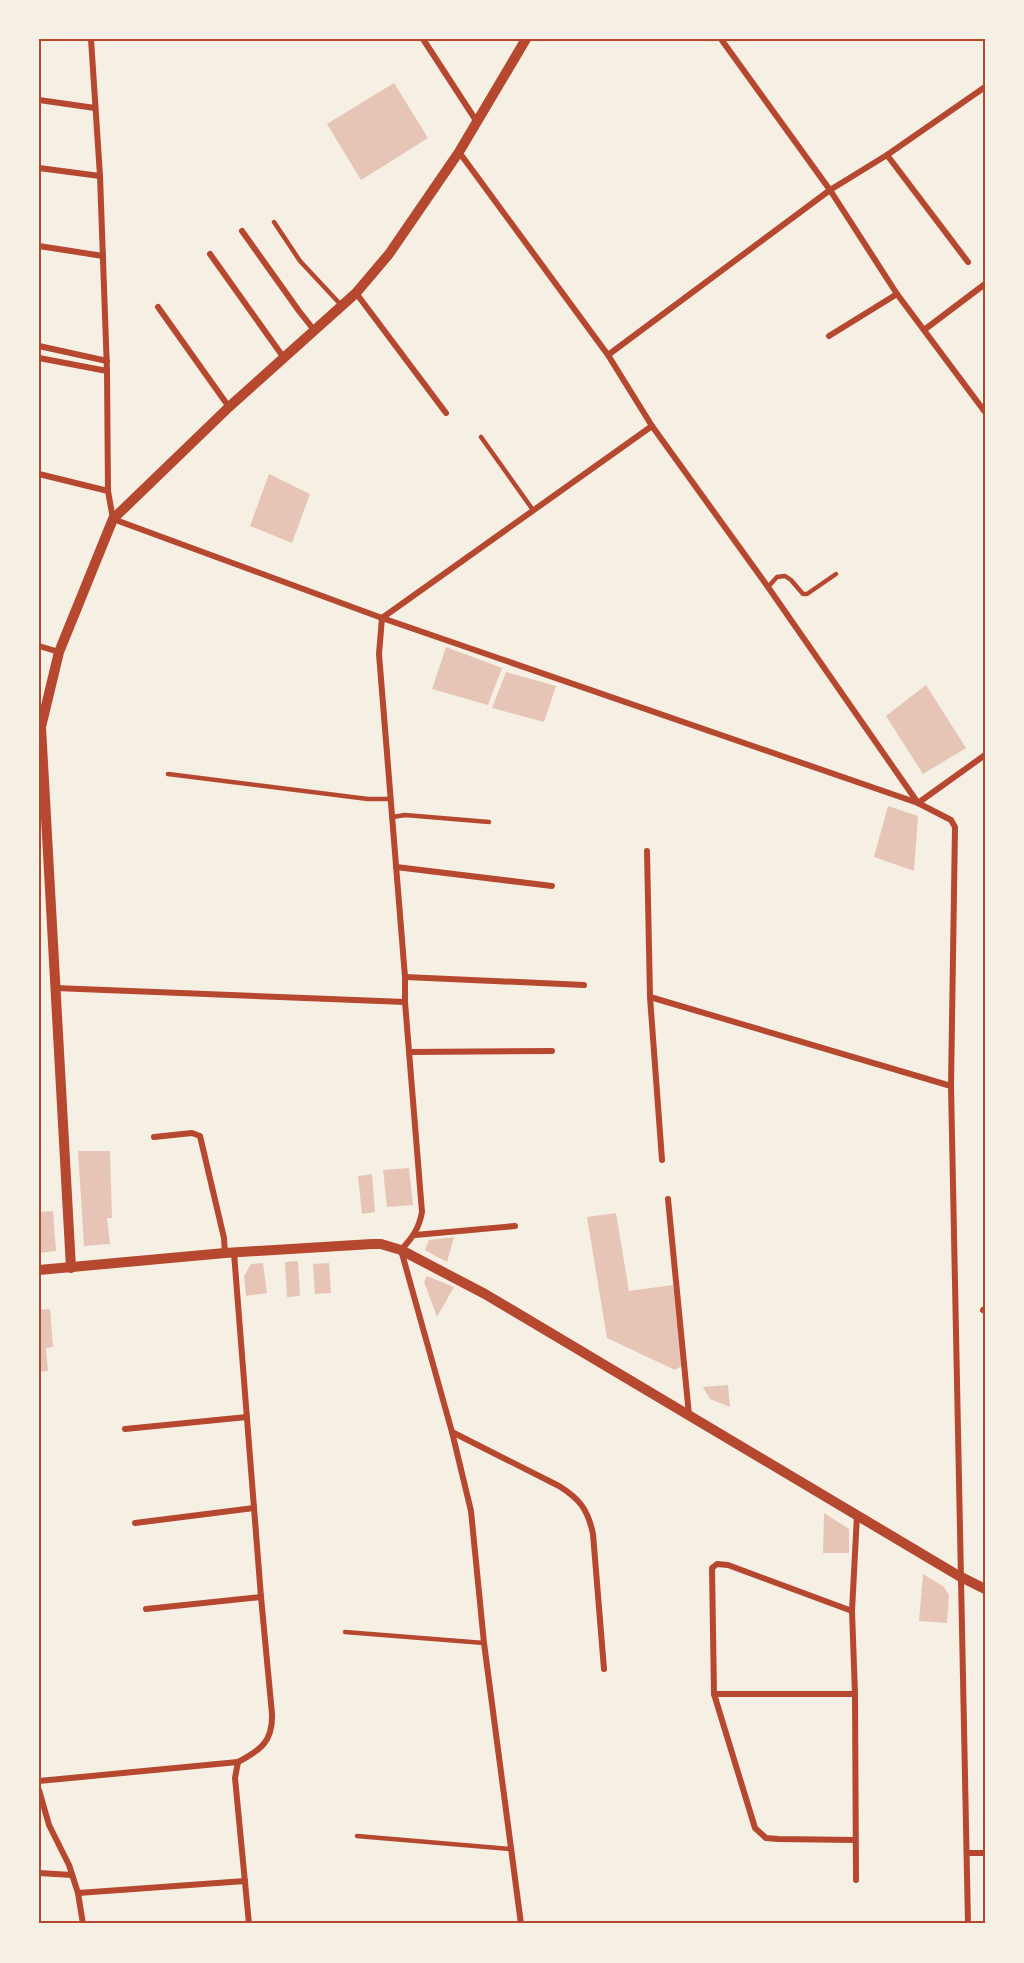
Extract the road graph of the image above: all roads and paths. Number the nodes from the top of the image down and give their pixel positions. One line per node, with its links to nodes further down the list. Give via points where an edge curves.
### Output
1 (91, 39): 7 (street)
2 (423, 39): 8 (street)
3 (526, 39): 8 (street)
4 (722, 39): 13 (street)
5 (985, 87): 10 (street)
6 (39, 100): 7 (street)
7 (95, 108): 12 (street)
8 (477, 123): 9 (street)
9 (459, 152): 21 (street, via 389,254); 29 (street)
10 (886, 155): 13 (street); 19 (street)
11 (39, 168): 12 (street)
12 (100, 176): 18 (street)
13 (830, 190): 22 (street); 29 (street)
14 (274, 222): 23 (lane, via 300,261)
15 (242, 231): 25 (street)
16 (39, 246): 18 (street)
17 (210, 254): 31 (street)
18 (103, 256): 32 (street)
19 (968, 262)
20 (985, 284): 26 (street)
21 (356, 293): 23 (street); 36 (street)
22 (897, 294): 26 (street); 27 (street)
23 (342, 306): 25 (street)
24 (158, 307): 34 (street)
25 (314, 330): 31 (street)
26 (924, 330): 35 (street)
27 (829, 336)
28 (39, 345): 32 (street)
29 (608, 355): 37 (street)
30 (39, 358): 33 (street)
31 (284, 358): 34 (street)
32 (107, 361): 33 (street)
33 (107, 371): 40 (street)
34 (229, 407): 42 (street)
35 (985, 412)
36 (446, 413)
37 (652, 426): 41 (street); 44 (street)
38 (481, 437): 41 (lane)
39 (39, 474): 40 (street)
40 (108, 491): 42 (street)
41 (533, 510): 45 (street)
42 (113, 519): 45 (street); 47 (street)
43 (836, 574): 44 (lane, via 807,594 784,576 777,577)
44 (768, 587): 52 (street)
45 (382, 618): 51 (street, via 379,654); 52 (street)
46 (39, 646): 47 (street)
47 (59, 652): 48 (street)
48 (40, 727): 60 (street)
49 (985, 756): 52 (street)
50 (168, 774): 51 (lane)
51 (391, 799): 53 (street)
52 (918, 803): 65 (street, via 951,820 955,827)
53 (393, 816): 54 (lane); 56 (street)
54 (489, 822)
55 (647, 851): 61 (street)
56 (396, 867): 57 (street); 58 (street)
57 (552, 886)
58 (405, 977): 59 (street); 62 (street)
59 (584, 985)
60 (55, 988): 62 (street); 73 (street)
61 (650, 997): 65 (street); 67 (street)
62 (405, 1002): 64 (street)
63 (552, 1051): 64 (street)
64 (410, 1052): 70 (street, via 422,1212)
65 (951, 1086): 82 (street)
66 (154, 1137): 72 (street, via 192,1133 200,1136)
67 (662, 1160)
68 (668, 1199): 75 (street)
69 (515, 1226): 70 (street)
70 (415, 1235): 71 (street)
71 (401, 1250): 72 (street, via 372,1244); 75 (street, via 484,1293); 78 (street)
72 (230, 1253): 73 (street); 76 (street)
73 (71, 1268): 74 (street)
74 (39, 1270)
75 (689, 1415): 80 (street)
76 (247, 1417): 77 (street); 79 (street)
77 (125, 1429)
78 (452, 1432): 88 (street, via 471,1511); 89 (street, via 559,1486 583,1505 593,1534)
79 (254, 1508): 81 (street); 84 (street)
80 (857, 1515): 82 (street); 86 (street)
81 (135, 1524)
82 (959, 1576): 83 (street); 99 (street)
83 (985, 1589)
84 (261, 1597): 85 (street); 92 (street, via 273,1725 264,1744)
85 (146, 1609)
86 (852, 1611): 90 (street, via 717,1564 712,1568); 91 (street)
87 (345, 1632): 88 (lane)
88 (484, 1643): 97 (street)
89 (604, 1669)
90 (714, 1694): 91 (street); 96 (street, via 755,1828 766,1838)
91 (855, 1694): 96 (street)
92 (238, 1762): 93 (street); 103 (street, via 235,1778)
93 (39, 1781)
94 (39, 1790): 101 (street, via 49,1825)
95 (357, 1836): 97 (lane)
96 (855, 1840): 102 (street)
97 (510, 1849): 107 (street)
98 (985, 1852): 99 (street)
99 (967, 1853): 108 (street)
100 (39, 1873): 101 (street)
101 (72, 1875): 104 (street)
102 (856, 1880)
103 (245, 1881): 104 (street); 106 (street)
104 (78, 1893): 105 (street)
105 (83, 1924)
106 (249, 1924)
107 (520, 1924)
108 (968, 1924)

